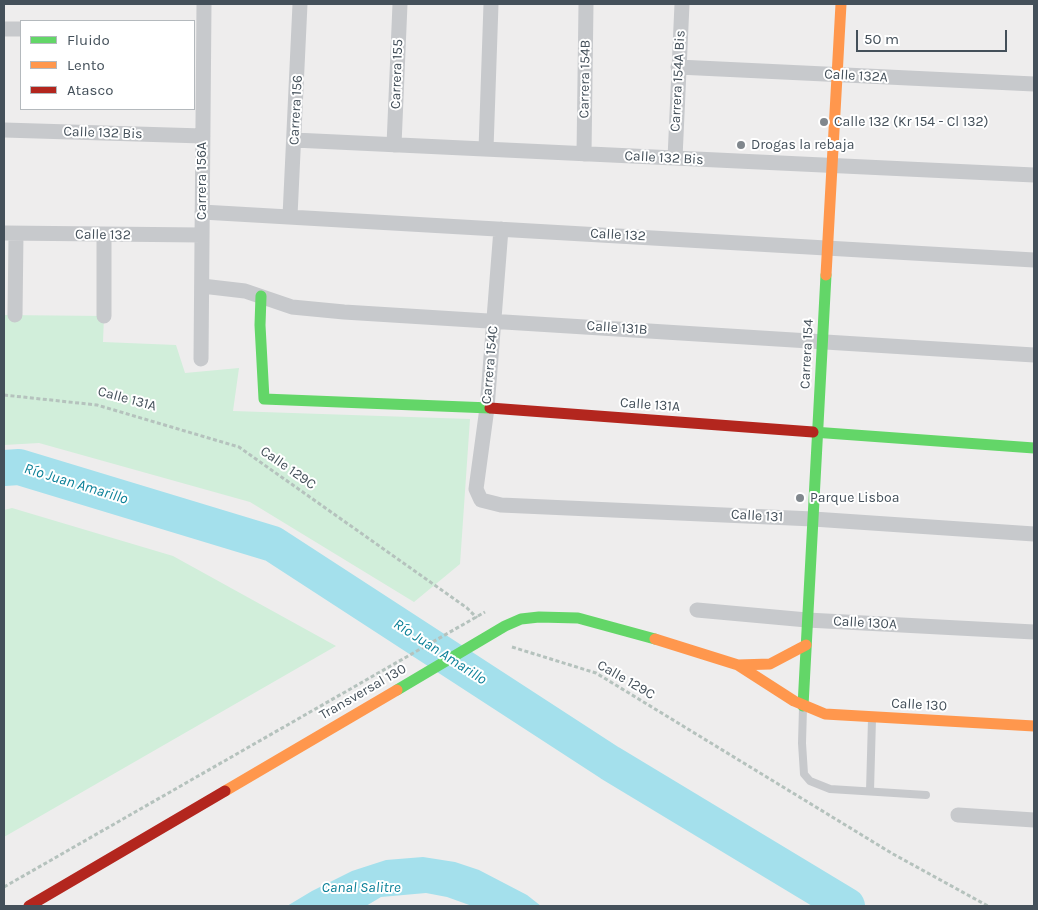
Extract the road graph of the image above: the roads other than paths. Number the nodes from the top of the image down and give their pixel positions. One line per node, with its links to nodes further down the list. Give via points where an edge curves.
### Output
1 (204, 4): 10 (street, Carrera 156A)
2 (300, 4): 16 (street, Carrera 156)
3 (400, 4): 17 (street, Carrera 155)
4 (491, 4): 18 (street)
5 (586, 4): 19 (street, Carrera 154B)
6 (682, 4): 11 (street, Carrera 154A Bis)
7 (841, 4): 12 (main road, Carrera 154)
8 (4, 29): 9 (street)
9 (20, 29)
10 (199, 32): 15 (street, Carrera 156A)
11 (678, 67): 12 (street, Calle 132A); 20 (street, Carrera 154A Bis)
12 (837, 75): 13 (street, Calle 132A); 21 (main road, Carrera 154)
13 (1034, 84)
14 (4, 130): 15 (street, Calle 132 Bis)
15 (203, 136): 23 (street, Carrera 156A)
16 (294, 140): 17 (street, Calle 132 Bis); 24 (street, Carrera 156)
17 (394, 145): 18 (street, Calle 132 Bis)
18 (486, 149): 19 (street, Calle 132 Bis)
19 (584, 154): 20 (street, Calle 132 Bis)
20 (675, 158): 21 (street, Calle 132 Bis)
21 (832, 166): 22 (street, Calle 132 Bis); 29 (main road, Carrera 154)
22 (1034, 175)
23 (202, 212): 24 (street, Calle 132); 28 (street, Carrera 156A)
24 (290, 216): 25 (street, Calle 132)
25 (501, 229): 29 (street, Calle 132); 35 (street, Carrera 154C)
26 (10, 233): 27 (street, Calle 132); 33 (street)
27 (104, 235): 28 (street, Calle 132); 34 (street)
28 (202, 235): 31 (street, Carrera 156A)
29 (828, 248): 30 (street, Calle 132); 36 (main road, Carrera 154)
30 (1034, 260)
31 (202, 286): 32 (street, Calle 131B); 38 (street, Carrera 156A)
32 (261, 296): 35 (street, Calle 131B, via 292,307); 39 (main road, Calle 131A, via 264,399)
33 (14, 315)
34 (104, 316)
35 (494, 321): 36 (street, Calle 131B); 39 (street, Carrera 154C)
36 (823, 341): 37 (street, Calle 131B); 40 (main road, Carrera 154)
37 (1034, 355)
38 (201, 359)
39 (487, 408): 40 (main road, Calle 131A); 42 (street, Carrera 154C, via 476,489)
40 (818, 431): 41 (main road, Calle 131A); 43 (main road, Carrera 154)
41 (1034, 448)
42 (480, 500): 43 (street, Calle 131, via 501,505)
43 (813, 519): 44 (street, Calle 131); 46 (main road, Carrera 154)
44 (1034, 534)
45 (697, 610): 46 (street, Calle 130A)
46 (807, 620): 47 (street, Calle 130A); 48 (main road, Carrera 154)
47 (1034, 632)
48 (806, 644): 49 (main road, Transversal 130, via 770,664); 50 (main road, Carrera 154)
49 (738, 665): 50 (main road, Transversal 130); 57 (main road, Transversal 130, via 578,618 521,619)
50 (803, 706): 51 (main road, Calle 130, via 824,714); 53 (lane, via 804,774 810,781 830,789)
51 (872, 717): 52 (main road, Calle 130); 53 (lane)
52 (1034, 726)
53 (870, 791): 54 (lane)
54 (926, 795)
55 (958, 815): 56 (street)
56 (1034, 820)
57 (29, 906)

